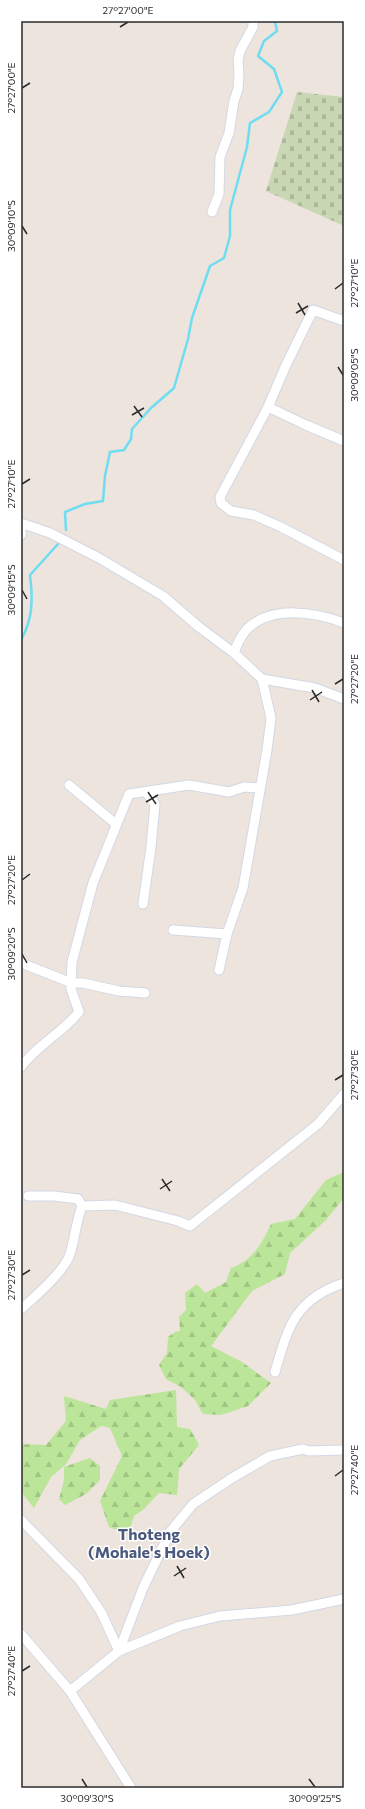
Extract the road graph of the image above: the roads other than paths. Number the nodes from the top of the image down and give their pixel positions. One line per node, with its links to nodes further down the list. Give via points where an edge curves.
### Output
1 (253, 21): 2 (street, via 253,27 238,60 238,89 229,133 220,157 219,194)
2 (212, 212)
3 (344, 321): 4 (street, via 314,310)
4 (268, 408): 5 (street); 9 (street, via 220,497 222,503 231,511 254,515)
5 (344, 441)
6 (21, 523): 11 (street, via 50,533 99,558 163,596)
7 (21, 529): 8 (street)
8 (21, 535)
9 (344, 560)
10 (344, 623): 11 (street, via 327,617 294,613 277,616 259,621 248,629 239,640)
11 (234, 653): 12 (street)
12 (262, 679): 13 (street, via 315,688); 15 (street, via 271,718)
13 (344, 699)
14 (69, 785): 17 (street)
15 (260, 788): 16 (street, via 244,787 229,792 189,785); 20 (street, via 244,888)
16 (147, 793): 17 (street, via 129,794); 18 (street, via 155,804)
17 (116, 824): 23 (street, via 93,883 72,962)
18 (143, 904)
19 (174, 930): 20 (street)
20 (227, 934): 22 (street)
21 (21, 963): 23 (street)
22 (219, 970)
23 (72, 983): 24 (street, via 83,982 119,991); 25 (street, via 71,989 79,1012)
24 (145, 993)
25 (21, 1067)
26 (344, 1094): 28 (street, via 318,1124 190,1226 115,1205)
27 (28, 1196): 28 (street, via 78,1199)
28 (82, 1206): 30 (street, via 75,1226 70,1255 42,1290)
29 (344, 1283): 31 (street, via 315,1295 303,1306 290,1326)
30 (21, 1309)
31 (275, 1372)
32 (344, 1450): 36 (street, via 303,1449 270,1456 193,1504 170,1532 143,1588)
33 (21, 1520): 36 (street, via 79,1579 101,1612)
34 (344, 1599): 36 (street, via 292,1610 220,1616 180,1626)
35 (22, 1636): 37 (street)
36 (119, 1651): 37 (street)
37 (70, 1691): 38 (street)
38 (131, 1788)

